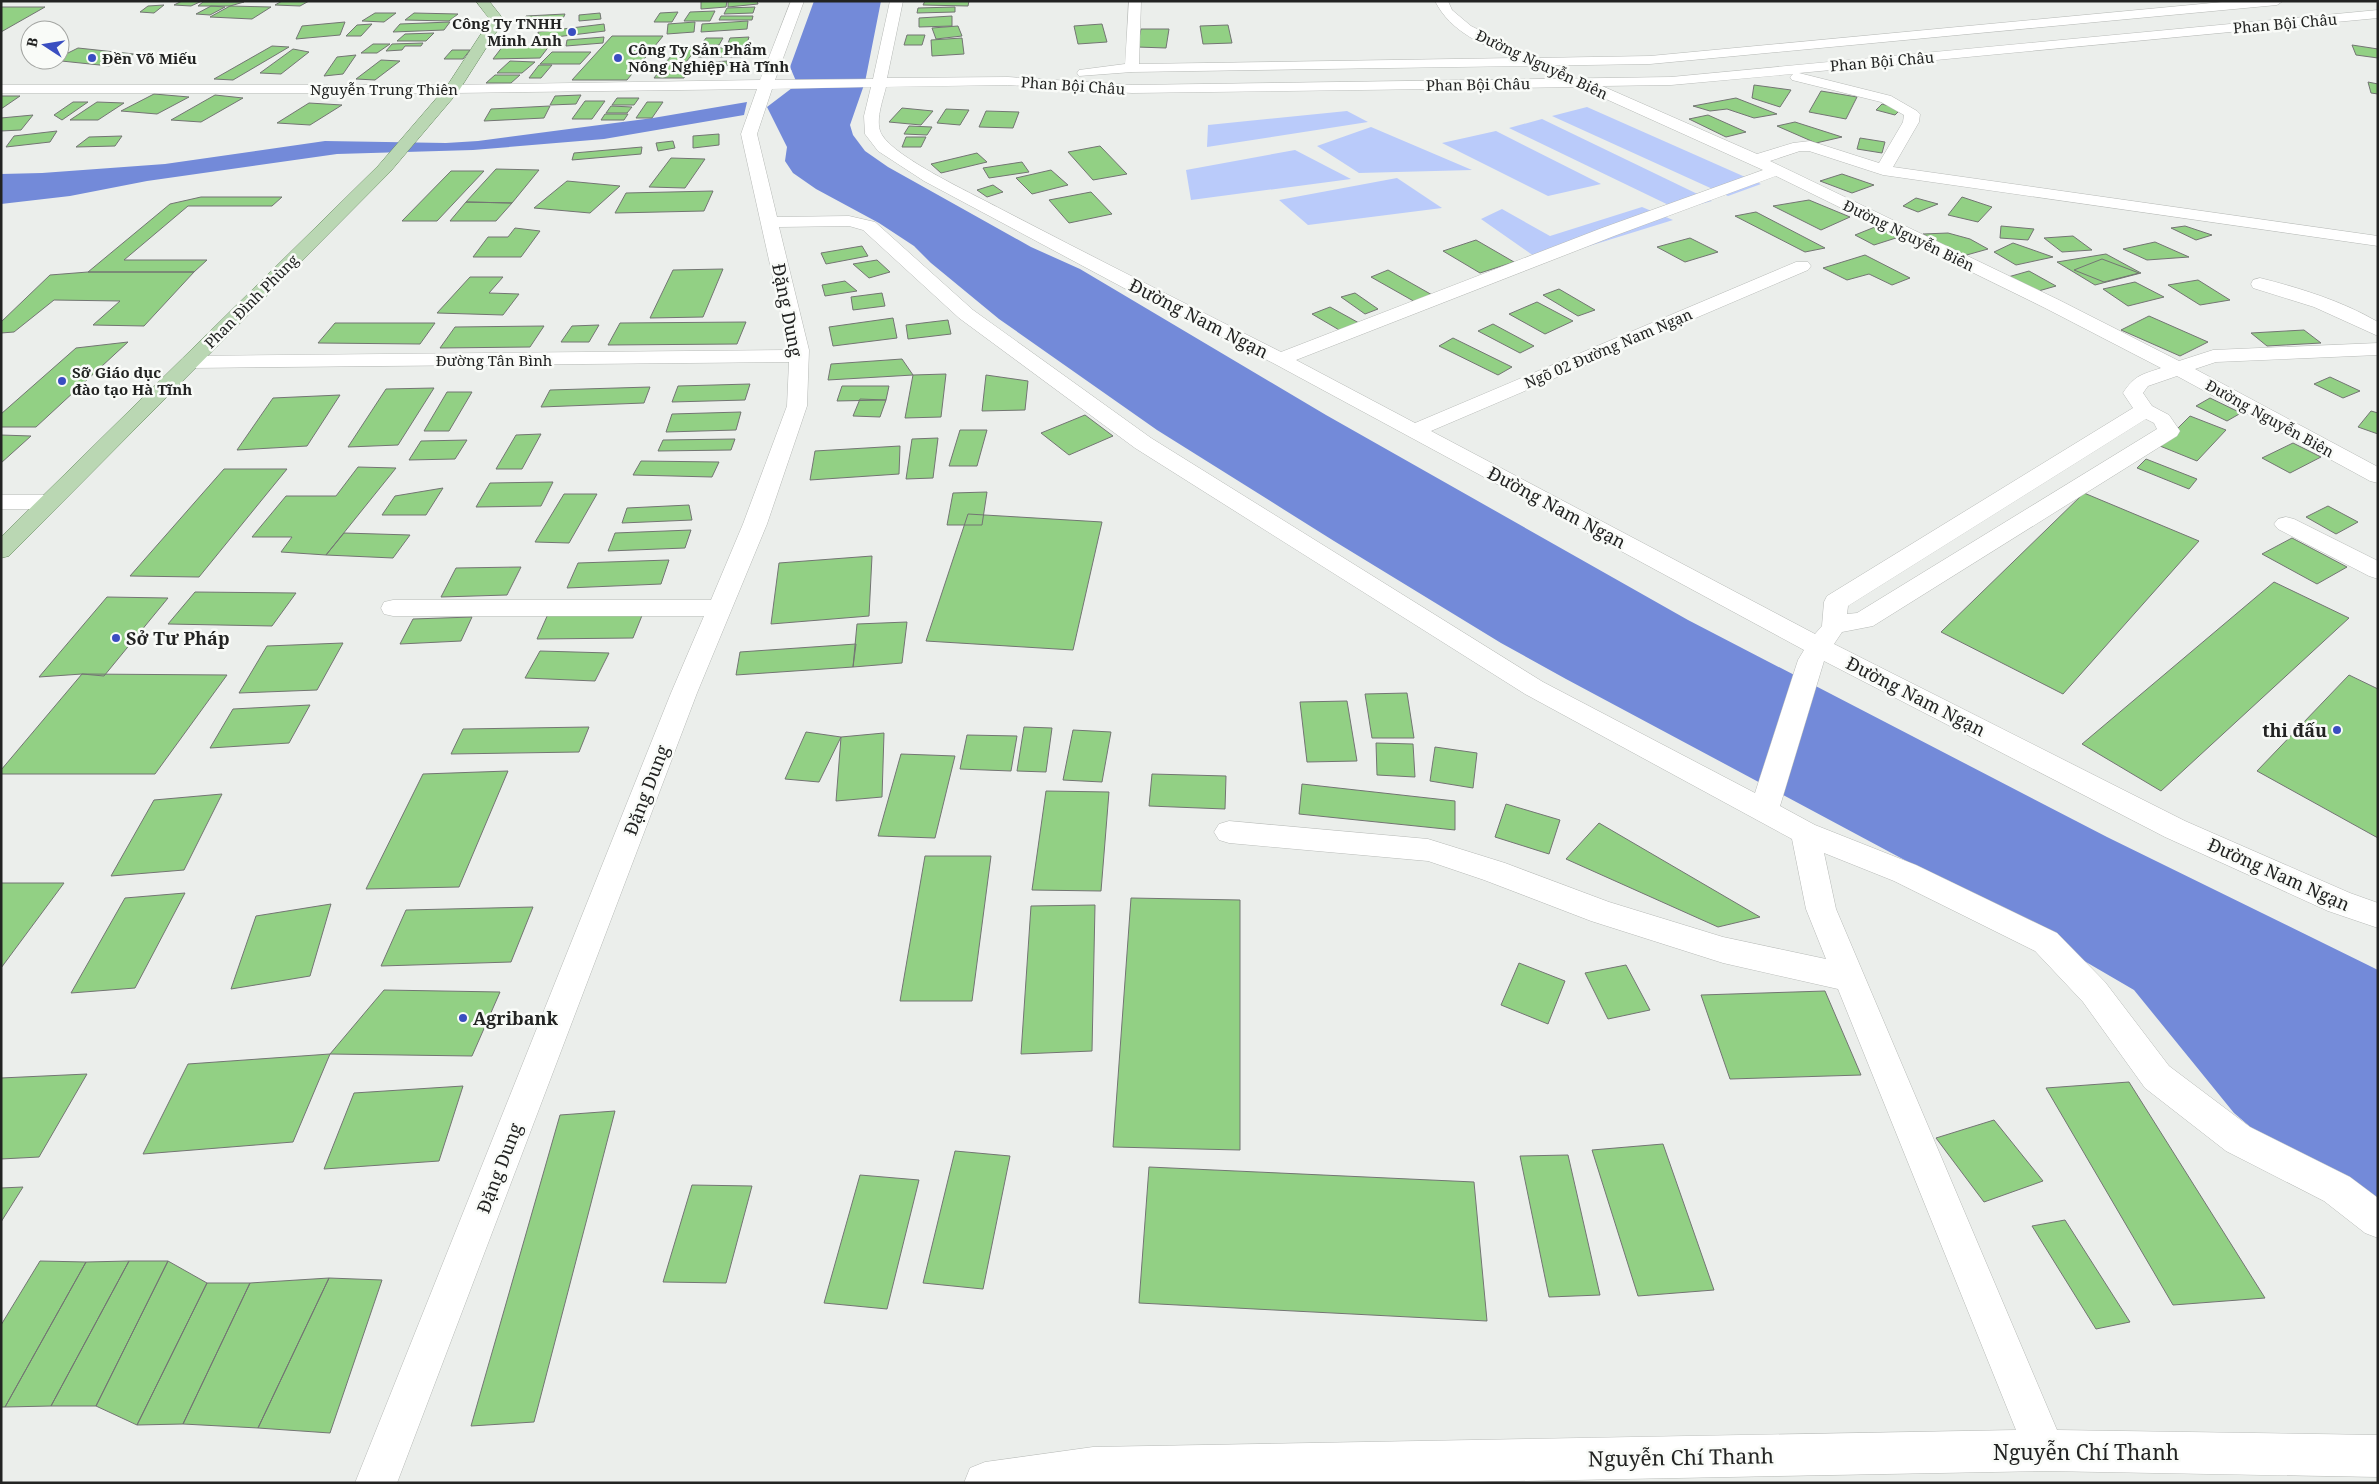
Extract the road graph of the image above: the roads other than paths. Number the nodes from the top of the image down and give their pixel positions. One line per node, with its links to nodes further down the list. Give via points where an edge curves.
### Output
1 (482, 1): 16 (main road, Phan Đình Phùng, via 497,20)
2 (798, 1): 14 (street, Đặng Dung)
3 (897, 1): 12 (street, Đường Nam Ngạn)
4 (1134, 1): 9 (street)
5 (1441, 1): 8 (street, Đường Nguyễn Biên, via 1451,18 1464,28)
6 (2277, 1): 8 (street, Phan Bội Châu, via 1650,60)
7 (2378, 14): 10 (street, Phan Bội Châu)
8 (1534, 62): 9 (street, Phan Bội Châu); 13 (street, Đường Nguyễn Biên)
9 (1132, 68): 11 (street, Phan Bội Châu)
10 (1772, 72): 13 (street, Phan Bội Châu, via 1671,81); 18 (street, via 1886,98 1909,111 1911,122)
11 (1008, 81): 12 (street, Nguyễn Trung Thiên); 13 (street, Phan Bội Châu, via 1132,89)
12 (879, 82): 14 (street, Nguyễn Trung Thiên); 27 (street, Đường Nam Ngạn, via 872,116 873,134 884,148 939,182)
13 (1582, 83): 17 (street, Đường Nguyễn Biên)
14 (766, 84): 16 (street, Nguyễn Trung Thiên); 20 (street, Đặng Dung, via 750,134)
15 (1, 89): 16 (street, Nguyễn Trung Thiên)
16 (453, 89): 28 (main road, Phan Đình Phùng, via 396,155)
17 (1756, 160): 18 (street, via 1799,146 1810,146); 19 (street, Đường Nguyễn Biên)
18 (1883, 170): 21 (street)
19 (1775, 171): 27 (street); 29 (street, Đường Nguyễn Biên)
20 (769, 222): 26 (street, Đặng Dung); 42 (street, via 849,221 869,226 966,314 1143,444 1534,688)
21 (2378, 241)
22 (1802, 266): 31 (street, Ngõ 02 Đường Nam Ngạn)
23 (2260, 284): 24 (street, via 2327,303)
24 (2378, 330)
25 (2378, 349): 29 (street, via 2213,356)
26 (798, 356): 28 (street, Đường Tân Bình); 39 (street, Đặng Dung, via 797,406 756,524)
27 (1280, 359): 31 (street, Đường Nam Ngạn)
28 (190, 362): 34 (main road, Phan Đình Phùng)
29 (2179, 369): 30 (street, via 2141,382 2133,393); 32 (street, Đường Nguyễn Biên)
30 (2145, 410): 40 (street, via 1836,602); 40 (street, via 2162,418 2169,431 1864,620)
31 (1414, 430): 41 (street, Đường Nam Ngạn)
32 (2378, 476)
33 (1, 502): 34 (street)
34 (49, 502): 36 (main road, Phan Đình Phùng)
35 (2286, 524): 37 (street)
36 (1, 551)
37 (2378, 571)
38 (393, 608): 39 (street)
39 (720, 608): 50 (street, Đặng Dung)
40 (1834, 625): 41 (street)
41 (1815, 653): 42 (street); 45 (street, Đường Nam Ngạn, via 2175,829 2338,902)
42 (1767, 801): 44 (street)
43 (1229, 832): 46 (street, via 1428,850 1602,912 1723,950)
44 (1805, 833): 46 (street, via 1821,909); 47 (street, via 1905,874 2046,942 2094,992 2157,1077 2238,1139 2337,1189)
45 (2378, 916)
46 (1849, 978): 48 (street)
47 (2378, 1220)
48 (2045, 1450): 49 (street, Nguyễn Chí Thanh); 51 (street, Nguyễn Chí Thanh, via 1093,1468)
49 (2378, 1456)
50 (376, 1483)
51 (985, 1483)

